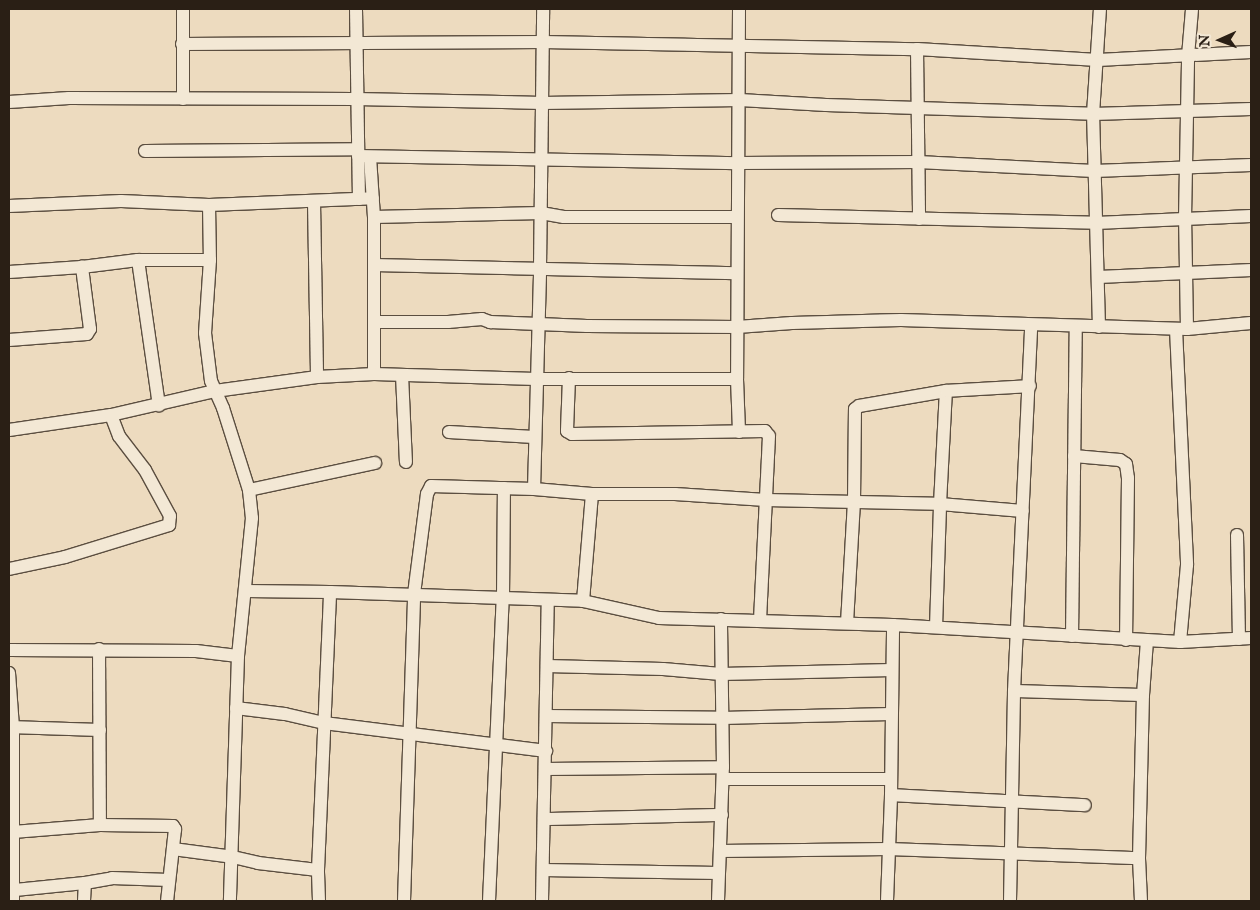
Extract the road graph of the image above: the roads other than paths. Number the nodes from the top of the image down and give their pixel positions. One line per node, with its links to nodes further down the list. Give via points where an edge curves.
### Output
1 (183, 9): 8 (street)
2 (356, 9): 9 (street)
3 (543, 9): 7 (street)
4 (739, 9): 10 (street)
5 (1100, 9): 14 (street)
6 (1192, 9): 13 (street)
7 (543, 42): 9 (street); 10 (street); 19 (street)
8 (182, 44): 9 (street); 15 (street)
9 (357, 44): 16 (street)
10 (738, 46): 11 (street); 17 (street)
11 (917, 49): 14 (street); 20 (street)
12 (1251, 52): 13 (street)
13 (1188, 56): 14 (street); 22 (street)
14 (1098, 60): 23 (street)
15 (183, 99): 16 (street); 18 (street, via 69,98)
16 (356, 99): 19 (street); 25 (street)
17 (740, 100): 19 (street); 20 (street); 28 (street)
18 (9, 102)
19 (542, 103): 26 (street)
20 (918, 108): 23 (street); 27 (street)
21 (1251, 109): 22 (street)
22 (1188, 110): 23 (street); 30 (street)
23 (1093, 114): 31 (street)
24 (145, 151): 25 (street)
25 (362, 154): 26 (street); 32 (street); 33 (street)
26 (542, 160): 28 (street); 37 (street)
27 (918, 162): 28 (street); 31 (street); 43 (street)
28 (738, 163): 41 (street)
29 (1251, 165): 30 (street)
30 (1187, 166): 31 (street); 42 (street)
31 (1094, 171): 44 (street)
32 (373, 198): 33 (street); 40 (street)
33 (360, 199): 34 (street)
34 (314, 202): 35 (street); 66 (street)
35 (209, 205): 36 (street, via 120,201); 46 (street)
36 (9, 206)
37 (541, 213): 40 (street); 41 (street, via 564,217); 49 (street)
38 (778, 215): 43 (street)
39 (1251, 216): 42 (street)
40 (374, 217): 47 (street)
41 (737, 217): 52 (street)
42 (1185, 218): 44 (street); 53 (street)
43 (919, 219): 44 (street)
44 (1096, 223): 54 (street)
45 (138, 260): 46 (street); 48 (street); 73 (street)
46 (210, 260): 71 (street, via 205,333)
47 (374, 265): 49 (street); 55 (street)
48 (82, 268): 51 (street); 63 (street, via 90,330 87,334)
49 (540, 268): 52 (street); 57 (street)
50 (1251, 270): 53 (street)
51 (9, 272)
52 (737, 273): 59 (street)
53 (1186, 273): 54 (street); 62 (street)
54 (1099, 276): 61 (street)
55 (374, 322): 57 (street, via 482,320); 64 (street)
56 (1251, 323): 62 (street)
57 (538, 324): 59 (street); 68 (street)
58 (1032, 326): 59 (street, via 901,320); 60 (street); 70 (street)
59 (737, 327): 69 (street)
60 (1076, 327): 61 (street); 79 (street)
61 (1100, 327): 62 (street)
62 (1182, 329): 108 (street, via 1187,565)
63 (9, 340)
64 (374, 374): 65 (street); 66 (street)
65 (402, 375): 68 (street); 80 (street)
66 (317, 377): 71 (street)
67 (569, 378): 68 (street); 69 (street); 77 (street, via 567,432 572,434)
68 (536, 379): 78 (street)
69 (737, 379): 77 (street)
70 (1030, 386): 72 (street); 89 (street)
71 (215, 391): 73 (street); 84 (street)
72 (946, 391): 87 (street, via 855,409); 88 (street)
73 (159, 405): 74 (street)
74 (111, 415): 75 (street); 91 (street, via 119,436 145,470 170,516 169,525 65,557)
75 (9, 430)
76 (449, 432): 78 (street)
77 (739, 432): 86 (street, via 764,431 769,436)
78 (534, 437): 83 (street)
79 (1074, 456): 104 (street); 106 (street, via 1120,460 1126,464)
80 (406, 462)
81 (374, 464): 84 (street)
82 (504, 488): 83 (street); 94 (street, via 431,486 427,494); 95 (street)
83 (534, 489): 85 (street)
84 (249, 490): 92 (street, via 252,518)
85 (592, 494): 86 (street, via 675,494); 97 (street)
86 (766, 500): 87 (street); 99 (street)
87 (854, 502): 88 (street); 100 (street)
88 (940, 504): 89 (street); 102 (street)
89 (1023, 511): 103 (street)
90 (1237, 535): 105 (street)
91 (9, 568)
92 (246, 591): 93 (street); 111 (street)
93 (330, 592): 94 (street); 122 (street)
94 (414, 594): 95 (street); 125 (street)
95 (502, 598): 96 (street); 126 (street)
96 (548, 600): 97 (street); 112 (street)
97 (583, 602): 98 (street, via 659,618)
98 (722, 619): 99 (street); 115 (street)
99 (760, 620): 100 (street)
100 (847, 623): 101 (street)
101 (893, 625): 102 (street); 113 (street)
102 (936, 627): 103 (street)
103 (1016, 631): 104 (street); 116 (street)
104 (1072, 636): 106 (street)
105 (1245, 638): 108 (street)
106 (1126, 640): 107 (street)
107 (1147, 640): 108 (street); 117 (street)
108 (1180, 642)
109 (99, 649): 110 (street); 111 (street, via 196,651); 124 (street)
110 (9, 650)
111 (238, 656): 118 (street)
112 (547, 666): 115 (street); 120 (street)
113 (892, 670): 115 (street); 119 (street)
114 (9, 673): 123 (street)
115 (721, 674): 121 (street)
116 (1014, 691): 117 (street); 132 (street)
117 (1143, 695): 143 (street)
118 (236, 708): 122 (street); 142 (street)
119 (891, 714): 121 (street); 130 (street)
120 (546, 716): 121 (street); 127 (street)
121 (723, 718): 129 (street)
122 (324, 723): 125 (street); 144 (street)
123 (11, 727): 124 (street); 137 (street)
124 (100, 730): 136 (street)
125 (408, 734): 126 (street); 154 (street)
126 (496, 743): 127 (street); 155 (street)
127 (546, 751): 128 (street)
128 (545, 768): 129 (street); 135 (street)
129 (723, 773): 130 (street); 134 (street)
130 (891, 779): 131 (street)
131 (891, 795): 132 (street); 139 (street)
132 (1010, 800): 133 (street); 141 (street)
133 (1085, 805)
134 (722, 815): 135 (street); 140 (street)
135 (544, 819): 145 (street)
136 (100, 825): 137 (street); 138 (street, via 173,826)
137 (12, 840): 149 (street)
138 (172, 849): 142 (street); 147 (street)
139 (888, 849): 140 (street); 141 (street); 158 (street)
140 (720, 851): 146 (street)
141 (1011, 854): 143 (street); 159 (street)
142 (233, 857): 144 (street); 152 (street)
143 (1139, 858): 160 (street)
144 (318, 870): 153 (street)
145 (543, 870): 146 (street); 156 (street)
146 (718, 873): 157 (street)
147 (169, 880): 148 (street, via 119,878); 151 (street)
148 (85, 883): 149 (street); 150 (street)
149 (14, 895)
150 (84, 901)
151 (167, 901)
152 (230, 901)
153 (320, 901)
154 (404, 901)
155 (489, 901)
156 (542, 901)
157 (718, 901)
158 (887, 901)
159 (1010, 901)
160 (1141, 901)

